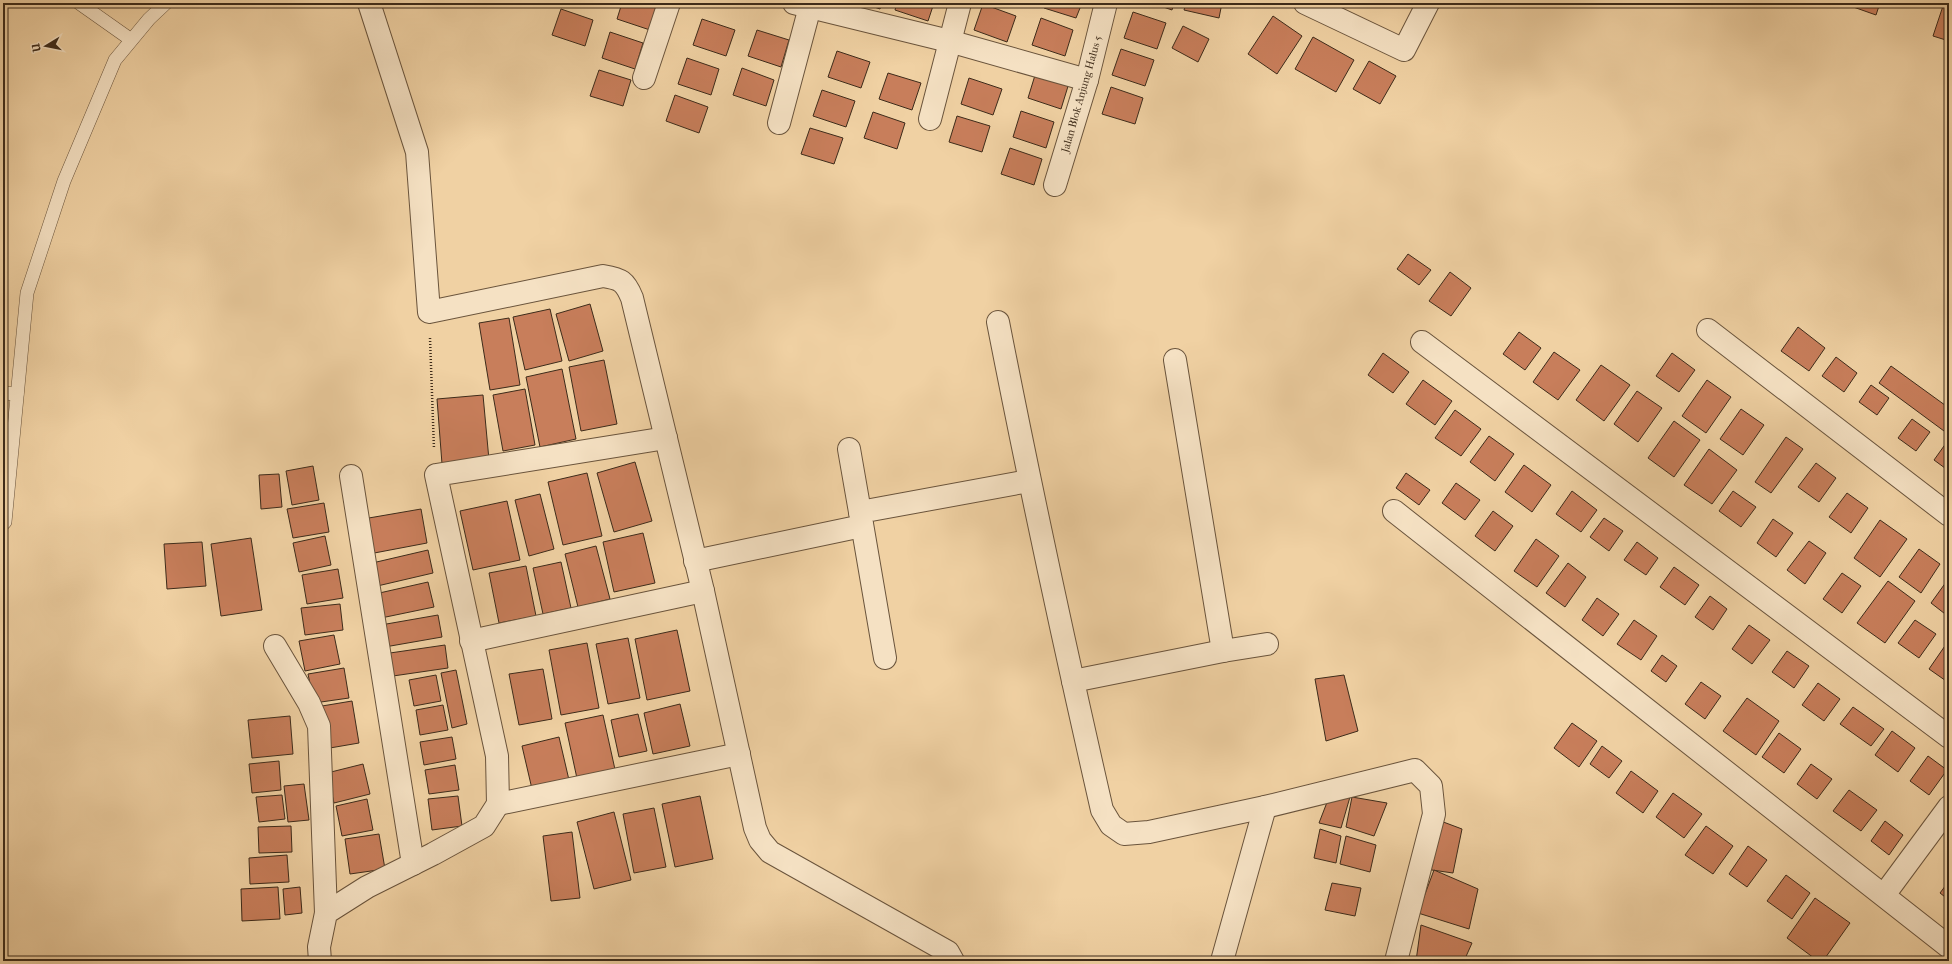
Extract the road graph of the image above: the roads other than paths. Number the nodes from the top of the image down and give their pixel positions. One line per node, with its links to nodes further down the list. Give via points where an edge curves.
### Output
1 (79, 3): 10 (lane)
2 (166, 3): 10 (lane)
3 (369, 3): 23 (street, via 416,152 429,312 602,276 626,283 632,298)
4 (669, 3): 12 (street)
5 (960, 3): 11 (street)
6 (1106, 3): 13 (street, Jalan Blok Anjung Halus 5)
7 (1305, 3): 8 (street, via 1404,50)
8 (1428, 3)
9 (805, 4): 11 (street); 15 (street)
10 (130, 40): 22 (lane, via 114,60 64,181 27,293)
11 (949, 41): 13 (street); 14 (street)
12 (644, 78)
13 (1087, 80): 16 (street, Jalan Blok Anjung Halus 5)
14 (930, 119)
15 (779, 122)
16 (1055, 185)
17 (998, 322): 26 (street)
18 (1708, 330): 28 (street)
19 (1422, 342): 39 (street)
20 (1175, 360): 36 (street)
21 (3, 393): 22 (lane)
22 (17, 394): 30 (lane)
23 (666, 438): 31 (street); 33 (street, via 436,475)
24 (850, 448): 29 (street)
25 (352, 476): 44 (street)
26 (1029, 481): 29 (street); 38 (street)
27 (1394, 511): 45 (street)
28 (1949, 514)
29 (861, 519): 31 (street); 37 (street)
30 (3, 524)
31 (695, 561): 32 (street)
32 (703, 591): 33 (street); 40 (street)
33 (471, 640): 41 (street, via 497,756)
34 (1267, 644): 36 (street)
35 (275, 646): 46 (street, via 309,703 319,726)
36 (1223, 651): 38 (street)
37 (885, 658)
38 (1073, 681): 42 (street, via 1102,810 1111,825 1124,834 1149,832)
39 (1949, 737)
40 (739, 754): 41 (street); 49 (street, via 755,828 760,840 770,852 948,952)
41 (498, 804): 44 (street, via 484,826)
42 (1265, 807): 50 (street); 51 (street, via 1414,770 1431,786 1434,814)
43 (1949, 807): 45 (street)
44 (413, 864): 46 (street, via 367,887)
45 (1884, 895): 47 (street)
46 (326, 913): 48 (street, via 319,947)
47 (1949, 947)
48 (320, 961)
49 (953, 961)
50 (1222, 961)
51 (1396, 961)

